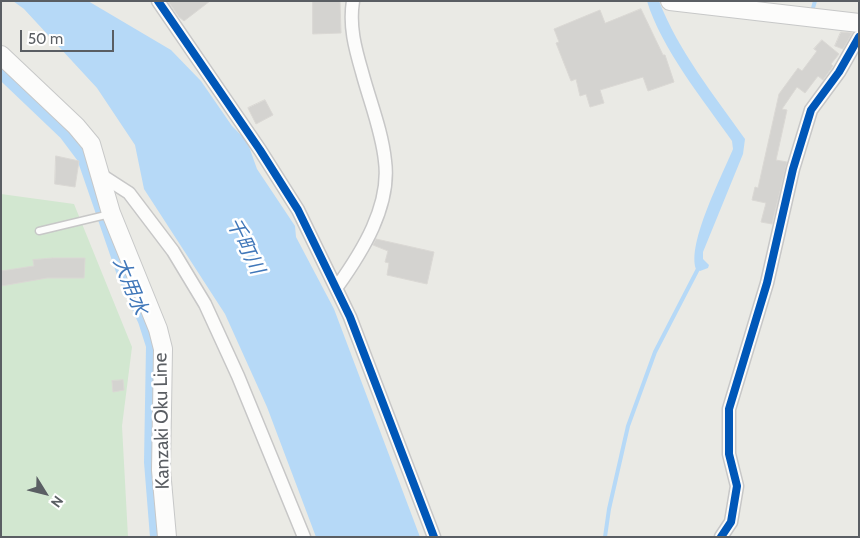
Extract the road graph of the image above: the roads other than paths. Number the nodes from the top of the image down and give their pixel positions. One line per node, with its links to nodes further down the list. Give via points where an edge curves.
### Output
1 (158, 1): 10 (street, via 298,210)
2 (353, 1): 10 (street, via 352,37 380,136 386,162 385,180 382,204 352,265)
3 (670, 1): 4 (main road)
4 (859, 22)
5 (859, 37): 14 (street, via 811,110 793,169 767,283 729,409 729,454 737,486 731,522)
6 (1, 55): 7 (main road, Kanzaki Oku Line, via 91,144)
7 (98, 173): 8 (main road, Kanzaki Oku Line); 12 (street, via 129,193 173,251 205,304)
8 (105, 215): 9 (lane); 11 (main road, Kanzaki Oku Line, via 158,329 162,349 162,470)
9 (39, 231)
10 (336, 287): 13 (street)
11 (166, 537)
12 (304, 537)
13 (434, 537)
14 (721, 537)

